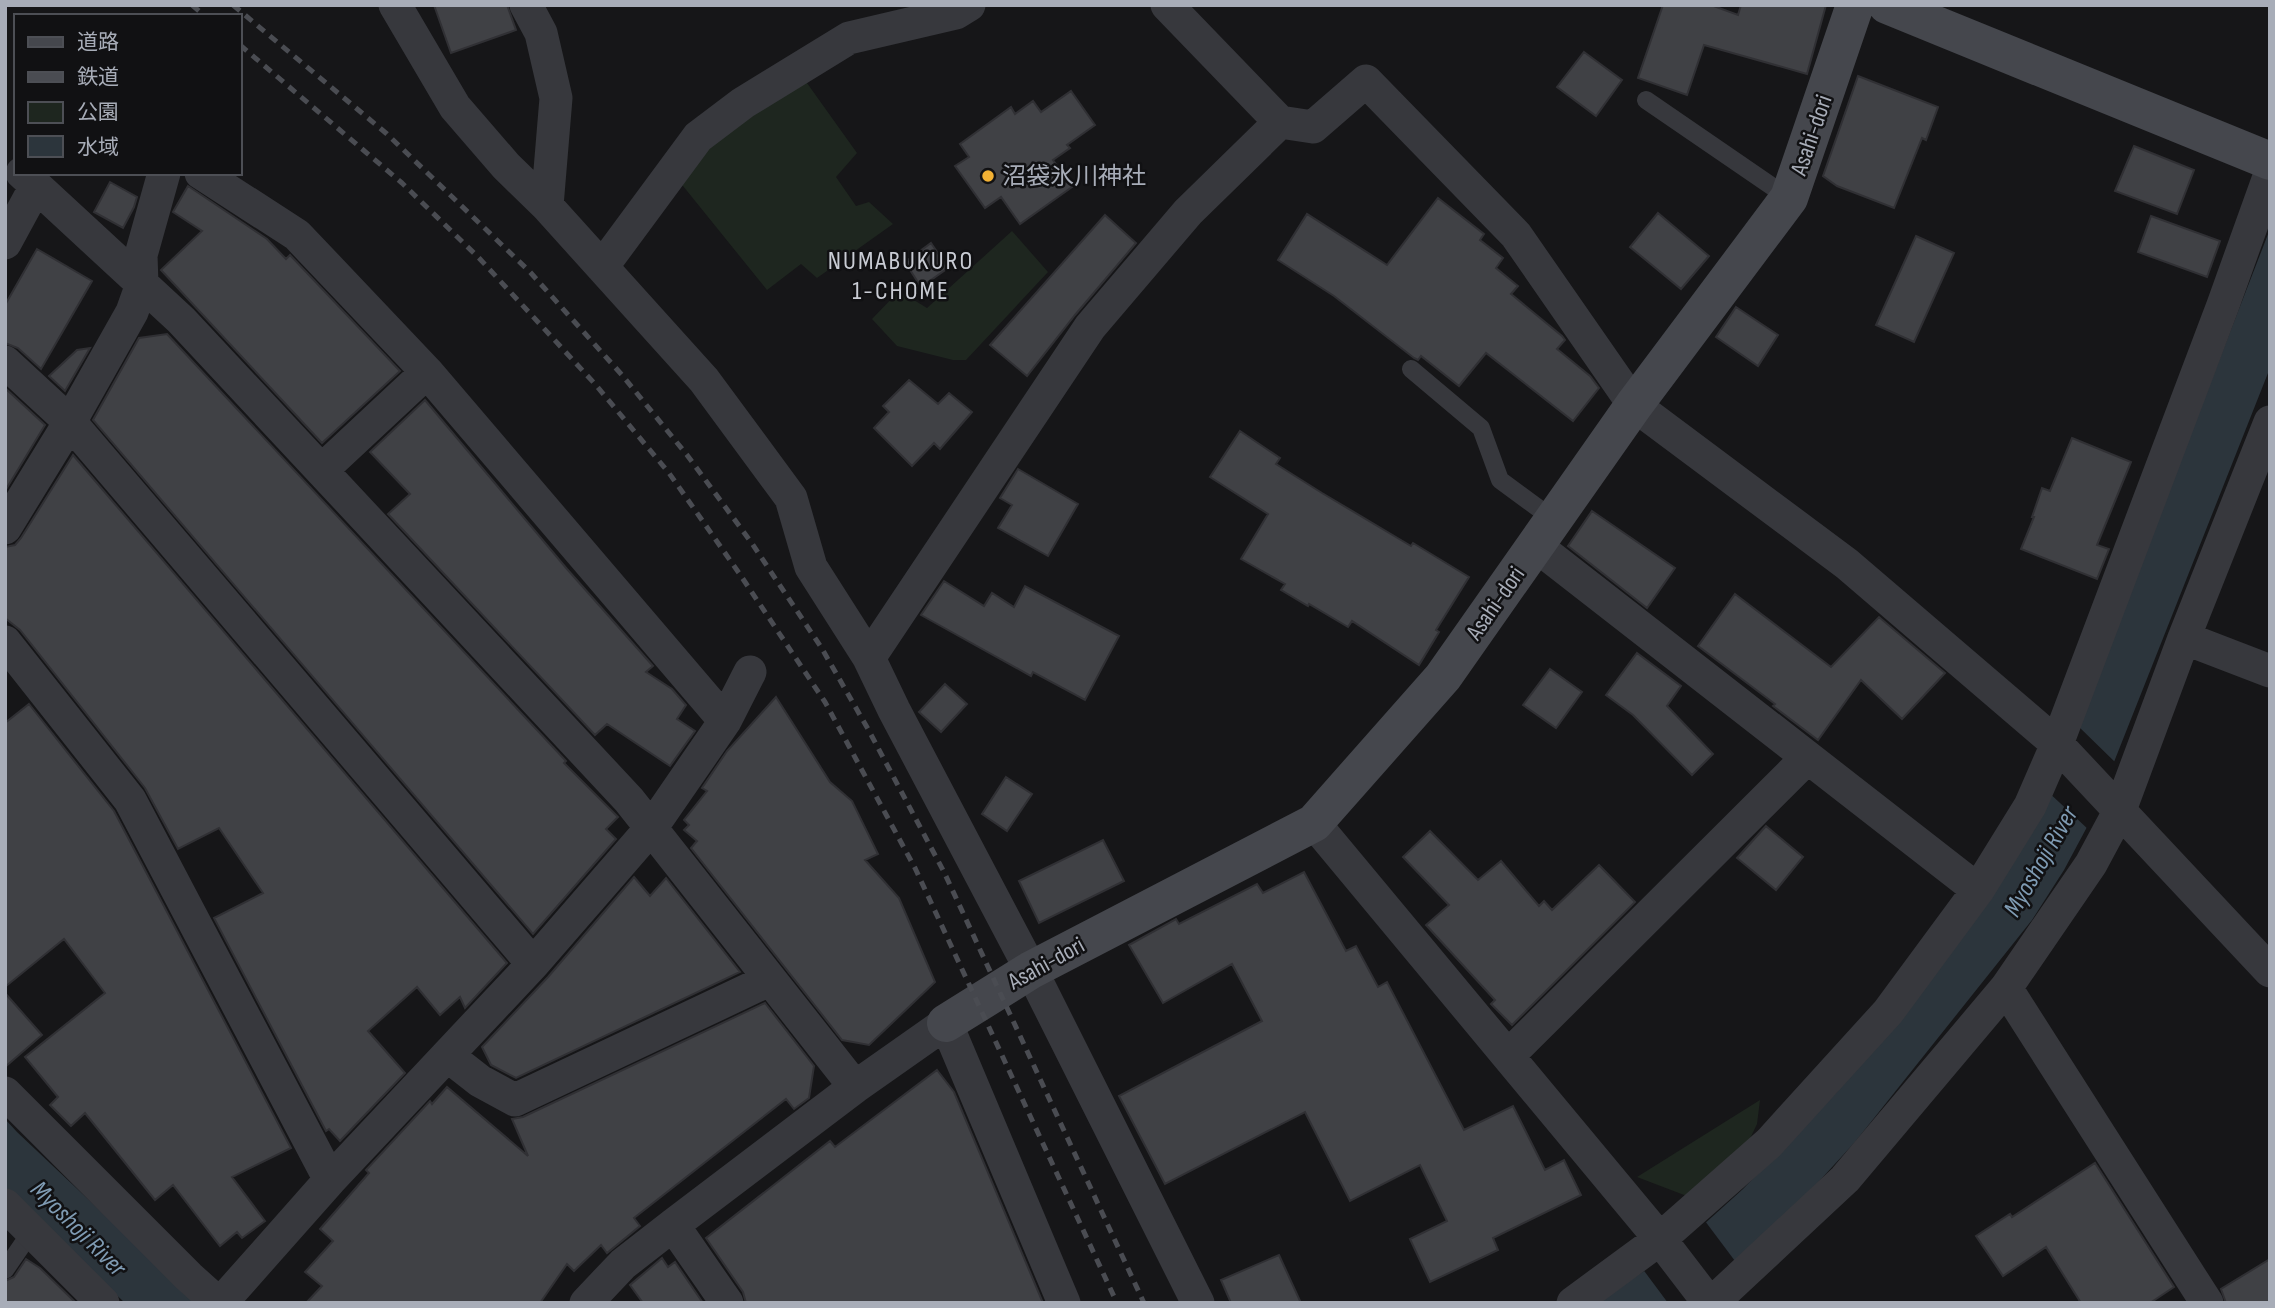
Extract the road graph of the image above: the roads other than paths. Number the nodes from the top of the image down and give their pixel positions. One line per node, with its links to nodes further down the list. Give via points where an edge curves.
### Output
1 (395, 5): 15 (street, via 455,107)
2 (526, 5): 15 (street, via 541,33 556,99)
3 (969, 5): 17 (street, via 956,13 849,38 743,103 698,137)
4 (1167, 5): 8 (street)
5 (1855, 5): 14 (street, Asahi-dori)
6 (1887, 5): 9 (street)
7 (1646, 100): 14 (lane)
8 (1280, 122): 22 (street, via 1313,127 1366,81 1516,235); 30 (street, via 1188,212 1090,327)
9 (2270, 161)
10 (2270, 174): 34 (street)
11 (163, 175): 18 (street, via 141,255)
12 (204, 175): 21 (street, via 297,235)
13 (24, 176): 16 (street); 18 (street)
14 (1790, 198): 22 (street, Asahi-dori)
15 (547, 206): 17 (street)
16 (5, 243)
17 (602, 267): 30 (street, via 704,380 792,498 811,567)
18 (142, 285): 23 (street, via 132,312); 25 (street, via 181,320)
19 (5, 362): 23 (street)
20 (1411, 369): 27 (lane, via 1481,428 1500,480)
21 (427, 372): 25 (street); 33 (street)
22 (1634, 405): 27 (street, Asahi-dori); 34 (street, via 1847,564)
23 (70, 422): 26 (street); 40 (street)
24 (2270, 422): 28 (street)
25 (322, 470): 38 (street)
26 (5, 528)
27 (1544, 532): 35 (street); 37 (street, Asahi-dori, via 1443,677)
28 (2184, 638): 31 (street); 36 (street)
29 (5, 642): 50 (street, via 130,800)
30 (869, 658): 41 (street)
31 (2270, 671)
32 (750, 672): 33 (street)
33 (724, 722): 38 (street)
34 (2060, 747): 36 (street); 39 (street)
35 (1807, 758): 39 (street); 47 (street)
36 (2112, 802): 42 (street); 44 (street, via 2091,864)
37 (1314, 822): 41 (street, Asahi-dori); 47 (street)
38 (652, 827): 40 (street); 43 (street)
39 (1979, 890): 54 (street, via 1888,1012 1769,1143)
40 (533, 964): 46 (street)
41 (1031, 970): 45 (street, Asahi-dori); 62 (street)
42 (2270, 971)
43 (769, 980): 46 (street, via 515,1100); 48 (street)
44 (2006, 988): 56 (street, via 1845,1179); 64 (street)
45 (946, 1023): 48 (street); 61 (street)
46 (448, 1056): 50 (street)
47 (1508, 1056): 54 (street)
48 (855, 1087): 52 (street)
49 (5, 1093): 58 (street)
50 (330, 1180): 58 (street)
51 (5, 1205): 53 (street)
52 (673, 1224): 59 (street, via 623,1264); 60 (street)
53 (31, 1231): 55 (lane); 57 (street)
54 (1665, 1246): 56 (street); 63 (street)
55 (5, 1270)
56 (1707, 1299)
57 (103, 1303)
58 (220, 1303)
59 (586, 1303)
60 (727, 1303)
61 (1064, 1303)
62 (1198, 1303)
63 (1573, 1303)
64 (2207, 1303)

